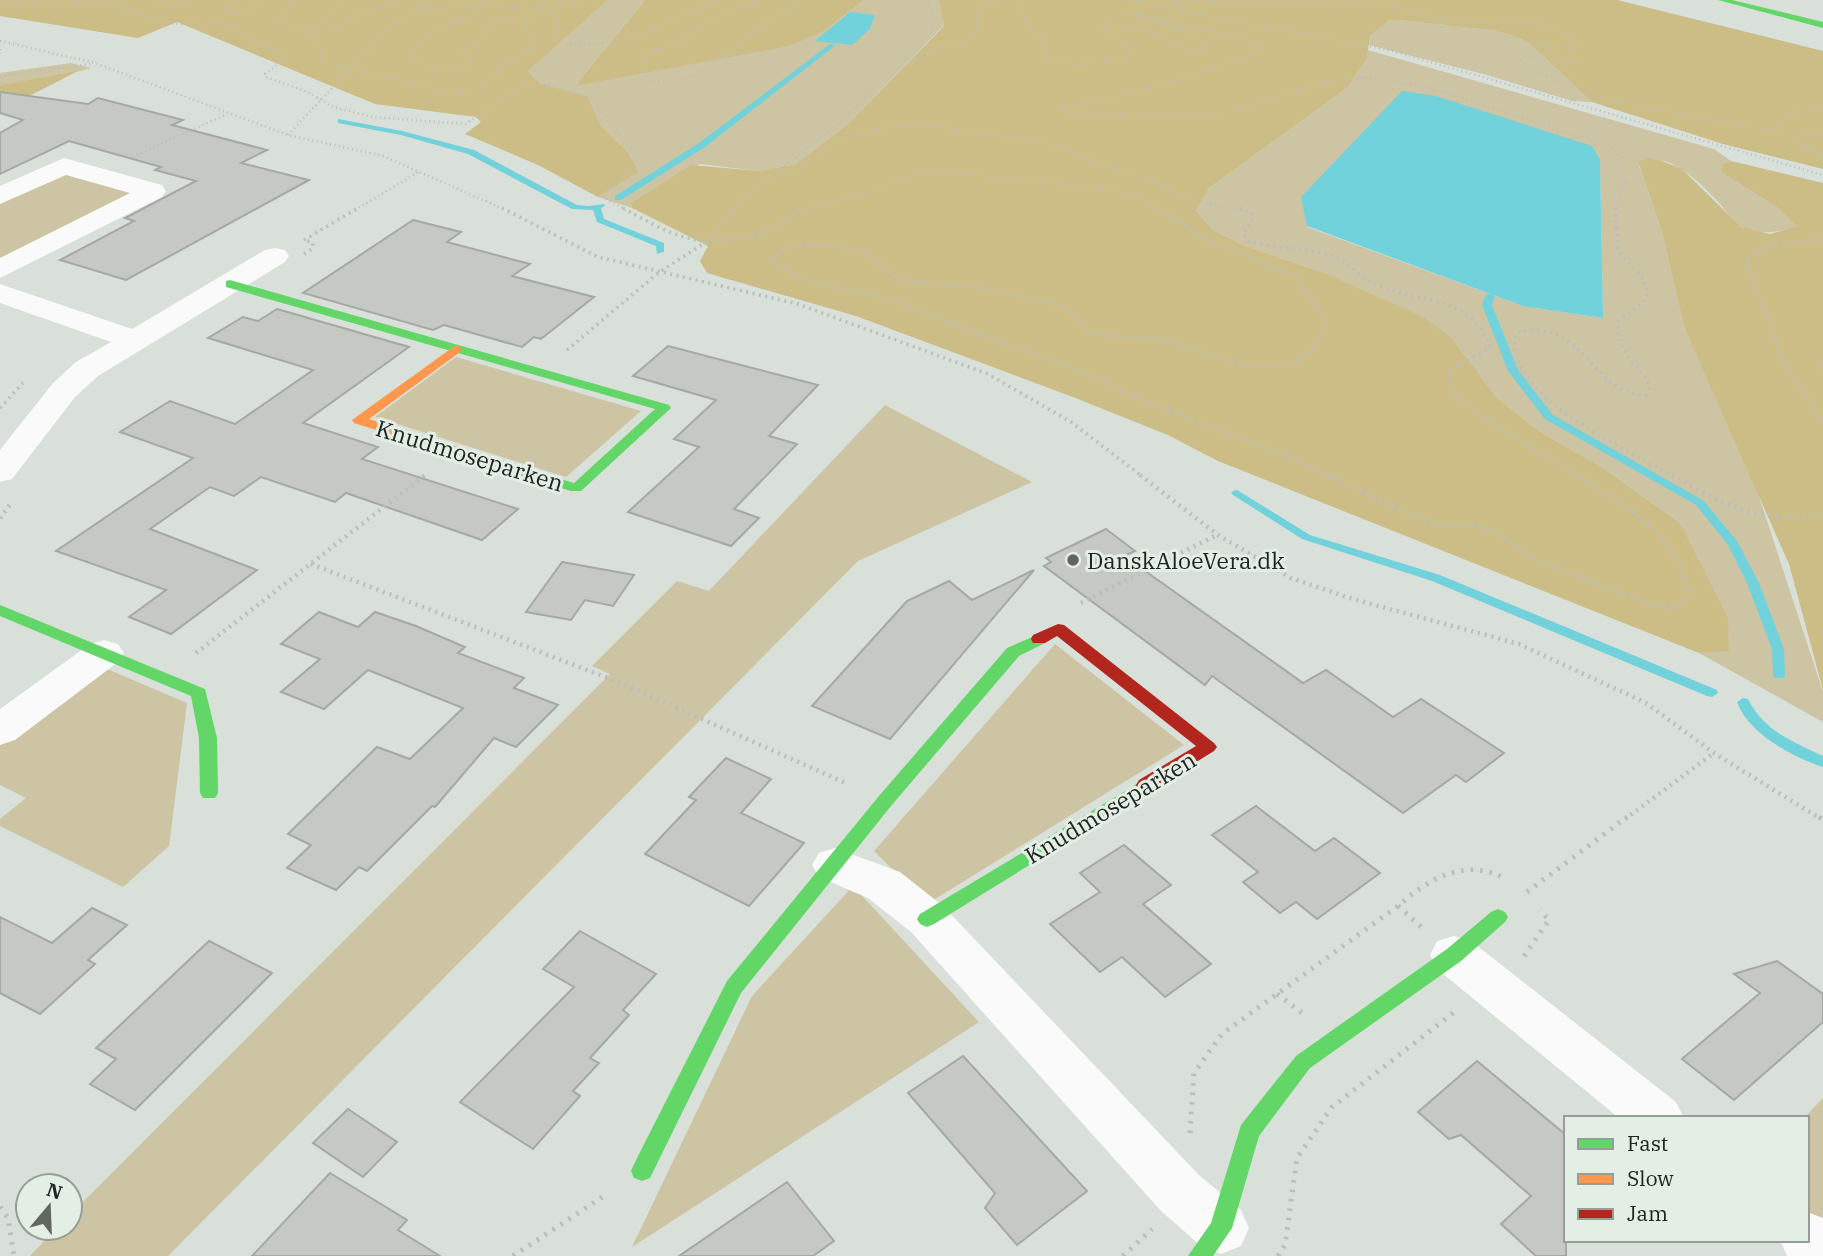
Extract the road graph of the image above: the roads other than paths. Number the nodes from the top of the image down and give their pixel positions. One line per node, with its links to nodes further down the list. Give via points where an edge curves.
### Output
1 (1722, 0): 4 (main road)
2 (1779, 0): 3 (main road)
3 (1823, 11)
4 (1823, 25)
5 (0, 196): 7 (street, via 64,166 153,191)
6 (275, 256): 8 (street)
7 (0, 269)
8 (230, 284): 10 (street); 11 (main road, Knudmoseparken)
9 (0, 293): 10 (street)
10 (132, 339): 12 (street, via 64,390)
11 (456, 349): 11 (main road, Knudmoseparken, via 359,420 576,488 664,408)
12 (0, 472)
13 (0, 610): 14 (main road)
14 (104, 653): 15 (street); 16 (main road, via 199,693 208,738)
15 (0, 730)
16 (209, 793)
17 (835, 865): 19 (street, via 884,885); 19 (main road, Knudmoseparken, via 1013,652 1058,629 1208,747); 22 (main road, via 734,987)
18 (1497, 918): 20 (main road)
19 (927, 919): 24 (street, via 1180,1193)
20 (1472, 969): 21 (street); 24 (main road, via 1303,1062 1249,1132)
21 (1656, 1116)
22 (642, 1171)
23 (1809, 1240): 25 (street)
24 (1210, 1242)
25 (1823, 1251)

